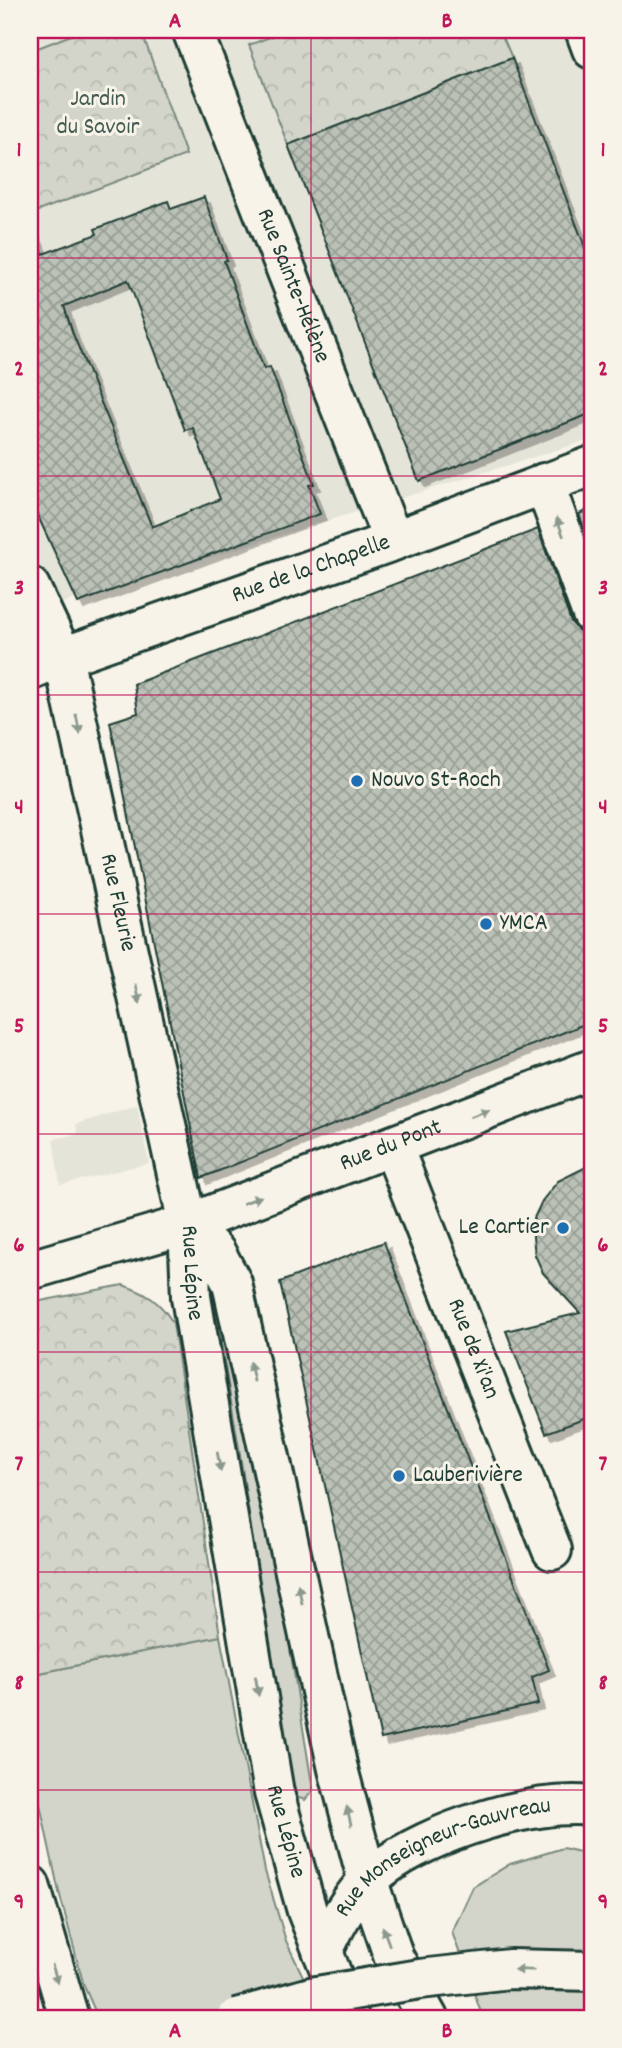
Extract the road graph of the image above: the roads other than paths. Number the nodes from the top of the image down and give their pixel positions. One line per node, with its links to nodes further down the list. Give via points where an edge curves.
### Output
1 (192, 30): 6 (main road, Rue Sainte-Hélène)
2 (585, 30): 3 (main road)
3 (592, 49)
4 (592, 466): 5 (main road, Rue de la Chapelle)
5 (544, 483): 6 (main road, Rue de la Chapelle); 8 (main road, one-way to 5)
6 (393, 541): 9 (main road, Rue de la Chapelle)
7 (30, 587): 9 (main road, Rue Fleurie)
8 (592, 614)
9 (47, 664): 12 (main road, Rue Fleurie, one-way to 12)
10 (592, 1069): 11 (main road, Rue du Pont, one-way to 10)
11 (393, 1147): 12 (main road, Rue du Pont, one-way to 11); 14 (main road, Rue de Xi'an)
12 (188, 1224): 13 (main road, Rue du Pont); 16 (main road, Rue Lépine, one-way to 12, via 338,1769 232,1283 216,1253); 18 (main road, Rue Lépine, one-way to 18, via 191,1297 274,1793 307,1912)
13 (30, 1270)
14 (552, 1550)
15 (592, 1806): 16 (main road, Rue Monseigneur-Gauvreau, via 551,1805 470,1826 413,1849)
16 (368, 1882): 18 (main road, Rue Monseigneur-Gauvreau, via 342,1915); 23 (main road, Rue Lépine, one-way to 16, via 394,1958)
17 (30, 1885): 20 (main road, one-way to 20)
18 (323, 1952): 22 (main road, Rue Lépine)
19 (592, 1972): 21 (main road, one-way to 21, bridge, via 510,1969 420,1979 311,1997)
20 (69, 2018)
21 (237, 2018)
22 (349, 2018)
23 (428, 2018)

